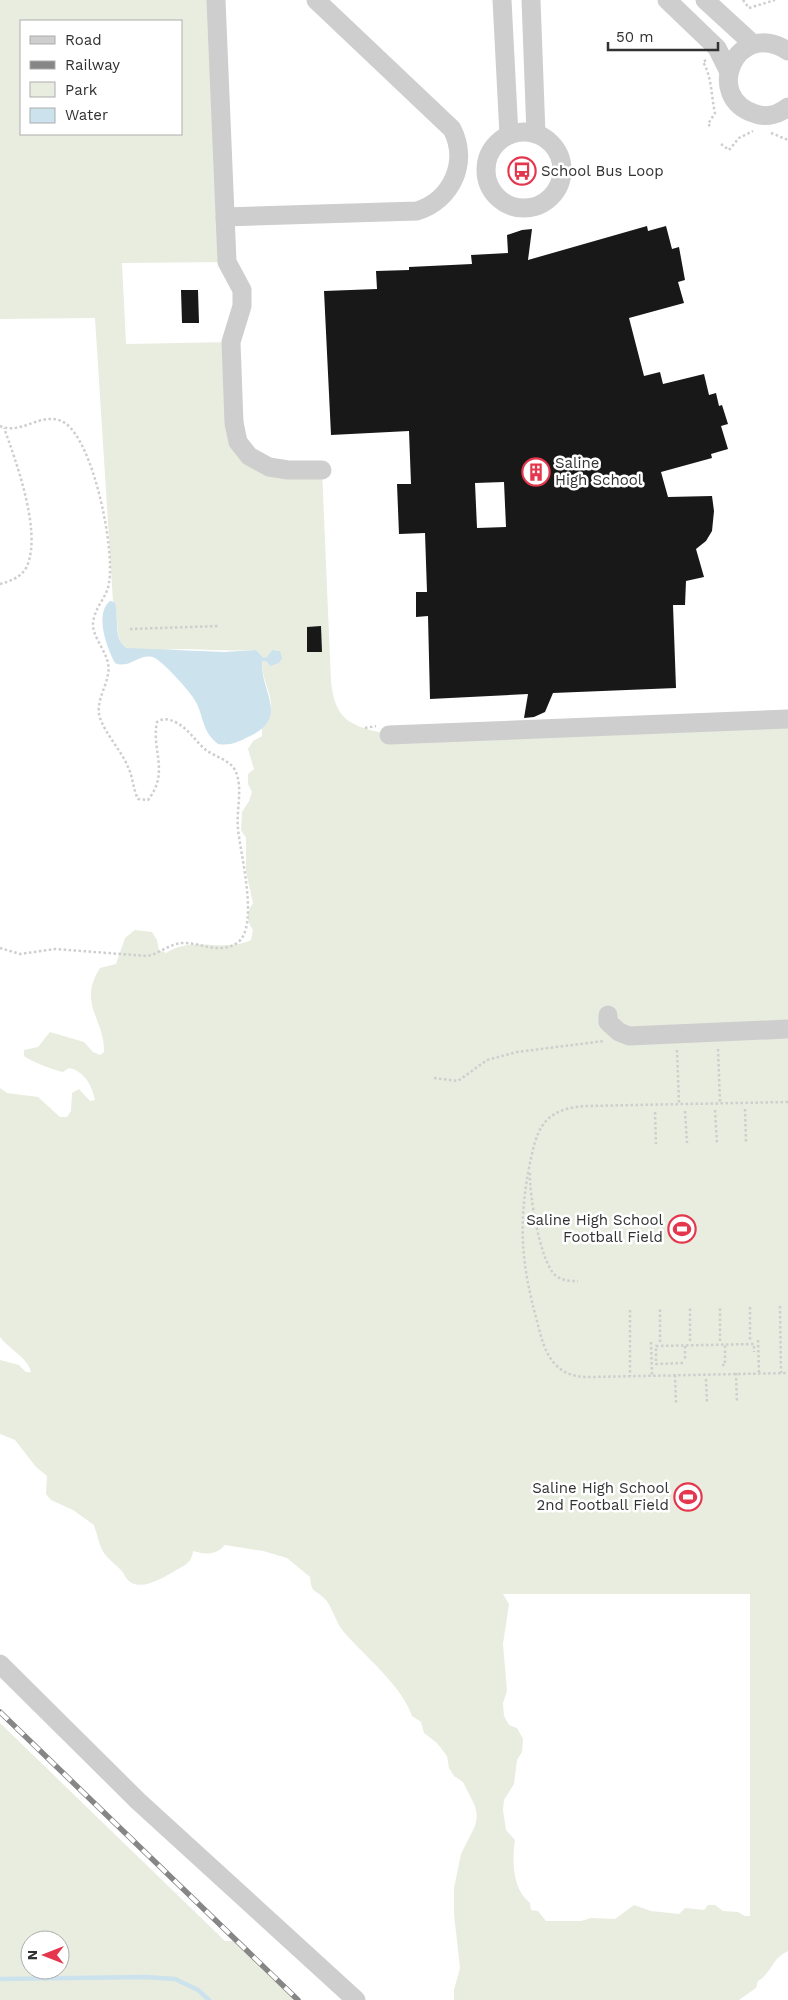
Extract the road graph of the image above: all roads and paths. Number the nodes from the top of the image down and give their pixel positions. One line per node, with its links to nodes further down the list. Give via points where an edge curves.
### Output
1 (216, 0): 22 (street)
2 (316, 0): 22 (street, via 452,128 460,158 456,176 438,200 417,211)
3 (502, 0): 19 (street)
4 (530, 0): 18 (street)
5 (667, 0): 13 (street, via 717,48)
6 (705, 0): 10 (street)
7 (743, 0): 8 (path, via 749,8)
8 (775, 0)
9 (788, 39): 10 (street)
10 (758, 43): 11 (street, via 772,43); 13 (street, via 737,55)
11 (788, 51)
12 (710, 57): 16 (path, via 703,62 709,73 709,90 715,112 708,124)
13 (729, 72): 17 (street, via 732,96)
14 (788, 107): 17 (street)
15 (788, 122): 17 (street)
16 (710, 126)
17 (763, 126): 20 (path); 21 (path, via 739,138 729,150)
18 (536, 134): 19 (street); 19 (street, via 556,150 561,178 545,201 527,207 517,207 500,199 487,175 493,149)
19 (509, 135)
20 (788, 140)
21 (721, 144)
22 (226, 217): 25 (street, via 227,262 242,290 242,306 231,342 234,423 238,442 249,456 269,467)
23 (0, 426): 24 (path)
24 (4, 428): 26 (path, via 20,474 31,529 28,565 11,582); 31 (path, via 52,419 64,422 74,431 84,448 92,468 110,546 107,593 95,611 93,622 109,673 101,696 100,717 130,770 138,799 148,800 153,794 160,771 156,729 160,720 176,722 235,770 239,785 238,826 247,904 244,936 226,948 183,943 146,956 55,950 20,954)
25 (322, 470)
26 (0, 584)
27 (219, 626): 28 (path)
28 (130, 629)
29 (788, 719): 30 (street)
30 (390, 735)
31 (0, 948)
32 (608, 1015): 33 (street, via 608,1022 619,1032 630,1036)
33 (788, 1029)
34 (605, 1041): 37 (path, via 517,1052 487,1060 458,1081)
35 (718, 1049): 38 (path)
36 (678, 1050): 40 (path)
37 (434, 1078)
38 (720, 1102): 39 (path); 40 (path)
39 (788, 1102)
40 (679, 1103): 49 (path, via 566,1109 543,1125)
41 (745, 1109): 45 (path)
42 (715, 1110): 47 (path)
43 (685, 1111): 46 (path)
44 (655, 1112): 48 (path)
45 (746, 1142)
46 (687, 1143)
47 (717, 1143)
48 (656, 1144)
49 (532, 1157): 50 (path, via 530,1195 547,1260 557,1277); 74 (path, via 522,1208 522,1236 526,1277 545,1348 552,1361 568,1374)
50 (578, 1281)
51 (780, 1306): 70 (path)
52 (750, 1307): 57 (path)
53 (690, 1308): 59 (path)
54 (720, 1308): 60 (path)
55 (660, 1309): 62 (path)
56 (630, 1310): 74 (path)
57 (750, 1340)
58 (758, 1340): 69 (path)
59 (690, 1341)
60 (720, 1341)
61 (651, 1342): 75 (path)
62 (660, 1342)
63 (726, 1345): 64 (path); 65 (path, via 754,1344); 68 (path, via 726,1365)
64 (685, 1346): 66 (path); 67 (path, via 656,1346 656,1364)
65 (754, 1352)
66 (685, 1359)
67 (682, 1363)
68 (722, 1365)
69 (759, 1373): 70 (path); 72 (path)
70 (780, 1373): 71 (path)
71 (788, 1373)
72 (736, 1374): 73 (path); 77 (path)
73 (675, 1375): 75 (path); 78 (path)
74 (630, 1376): 75 (path)
75 (652, 1376)
76 (706, 1380): 79 (path)
77 (737, 1403)
78 (676, 1404)
79 (707, 1404)
80 (0, 1664): 81 (street, via 138,1801)
81 (356, 2000)

